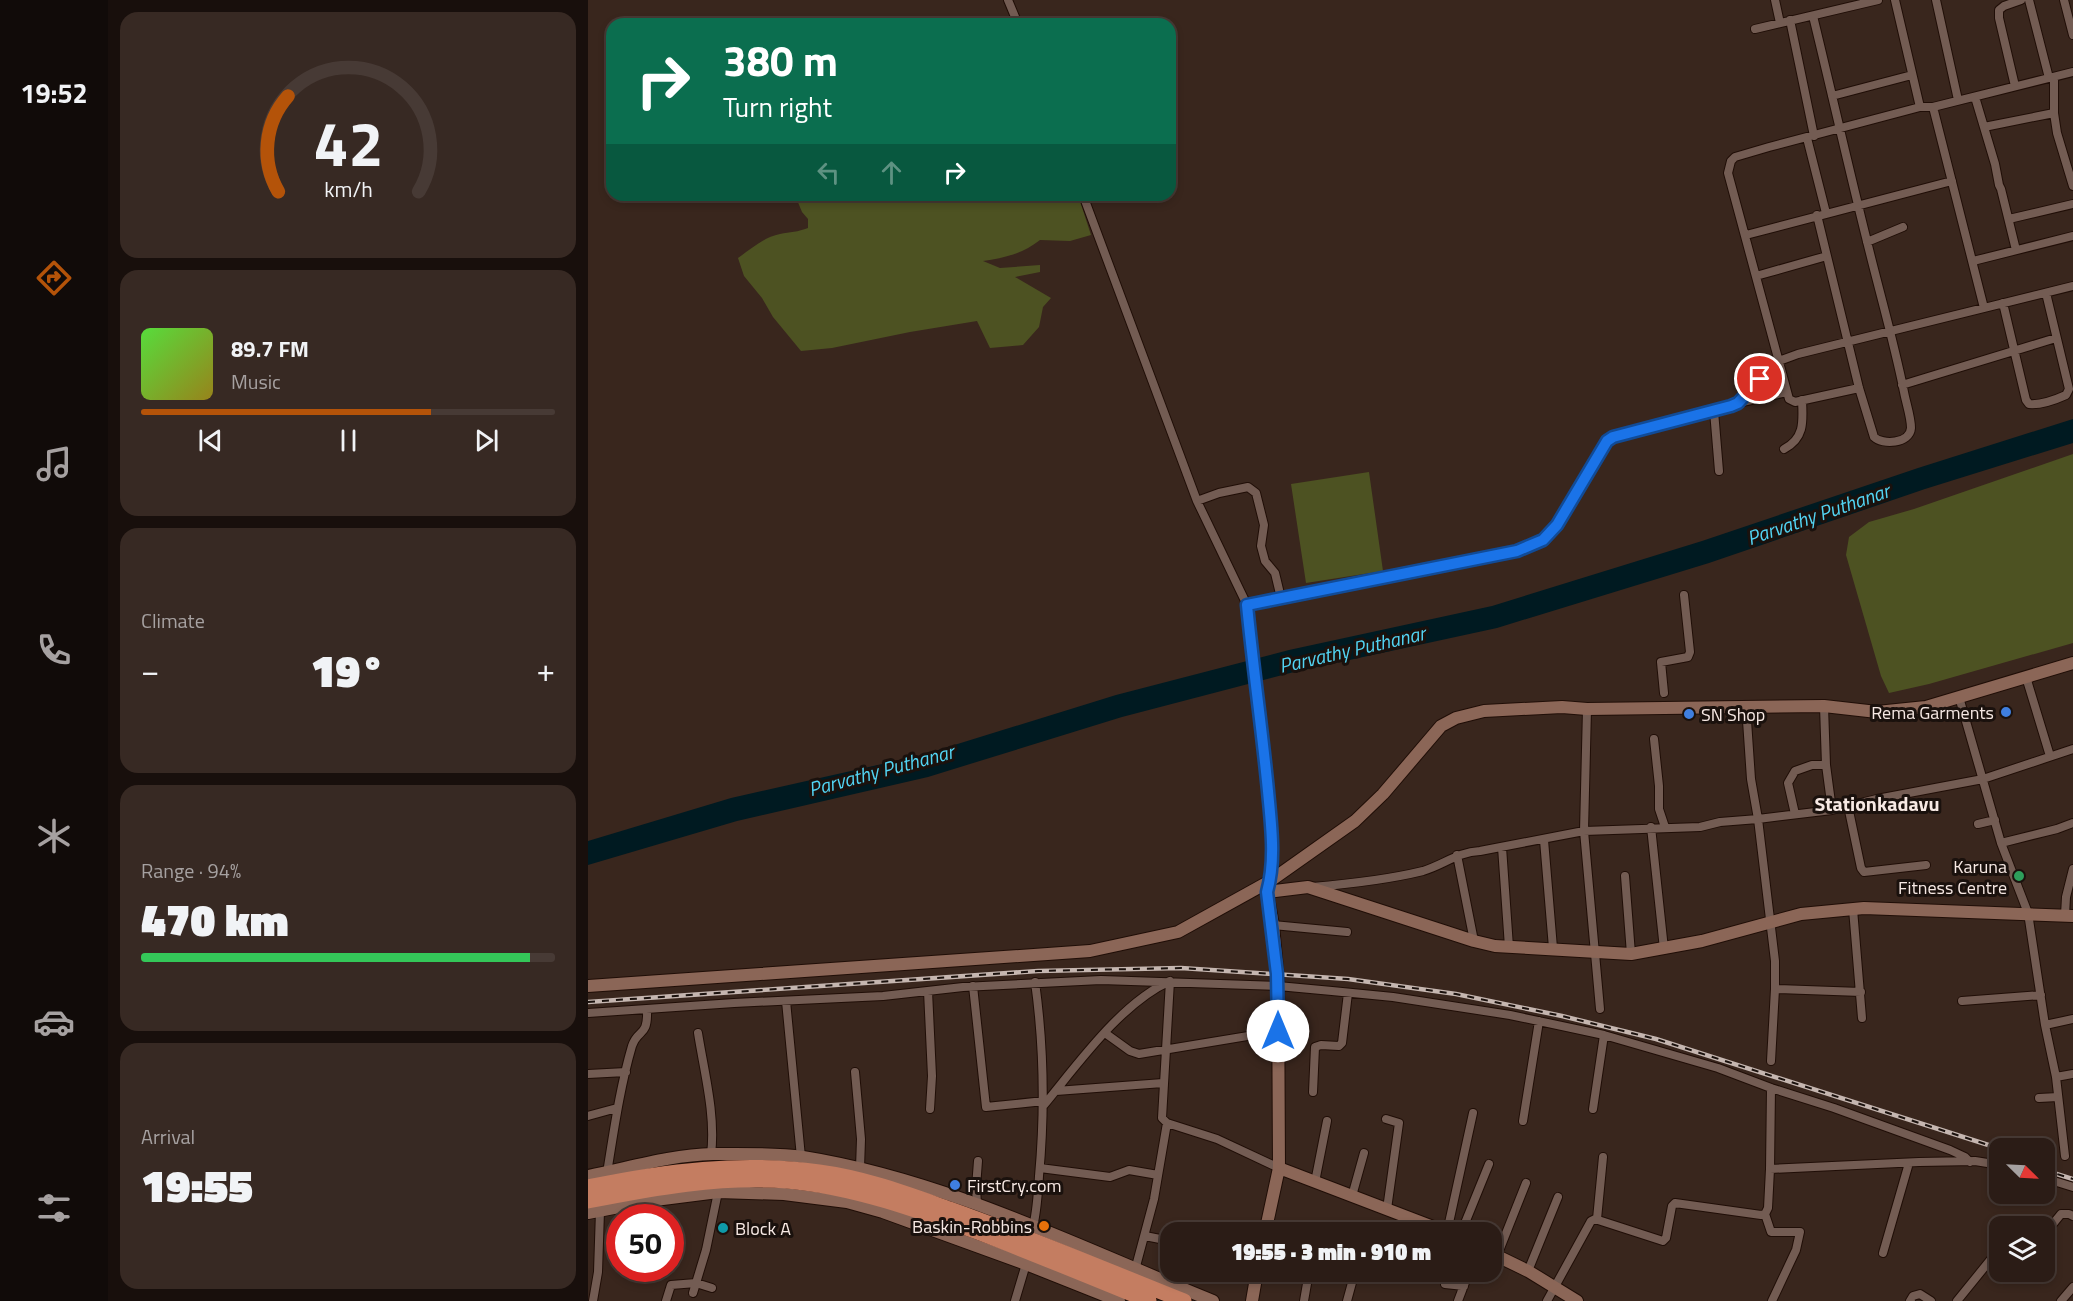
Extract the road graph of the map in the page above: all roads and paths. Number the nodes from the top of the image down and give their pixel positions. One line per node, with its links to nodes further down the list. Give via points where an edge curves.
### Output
1 (1008, 0): 10 (street)
2 (1775, 0): 12 (street)
3 (1878, 0): 9 (street)
4 (1895, 0): 16 (street)
5 (1936, 0): 21 (street)
6 (2021, 0): 18 (street, via 1999,10)
7 (2029, 0): 17 (street)
8 (2064, 0): 14 (street)
9 (1813, 16): 11 (street); 19 (street)
10 (1016, 18)
11 (1790, 20): 12 (street); 27 (street)
12 (1780, 22): 13 (street)
13 (1755, 29)
14 (2073, 35)
15 (2073, 72): 17 (street)
16 (1912, 75): 19 (street); 22 (street)
17 (2051, 77): 18 (street); 24 (street)
18 (2015, 86): 20 (street)
19 (1832, 96): 26 (street)
20 (1975, 97): 21 (street); 25 (street)
21 (1958, 100): 23 (street)
22 (1920, 107): 23 (street); 26 (street)
23 (1933, 107): 28 (street)
24 (2054, 113): 25 (street); 29 (street)
25 (1984, 127): 34 (street)
26 (1840, 130): 27 (street); 32 (street)
27 (1810, 137): 33 (street); 36 (street, via 1731,161 1728,173)
28 (1952, 181): 32 (street); 41 (street)
29 (2073, 186)
30 (1085, 201): 60 (street)
31 (2073, 204): 34 (street)
32 (1857, 206): 33 (street); 38 (street)
33 (1822, 214): 36 (street); 40 (street)
34 (2009, 219): 39 (street)
35 (1903, 227): 38 (street)
36 (1746, 236): 42 (street)
37 (2073, 236): 39 (street)
38 (1867, 242): 47 (street)
39 (2016, 250): 41 (street)
40 (1827, 256): 42 (street); 49 (street)
41 (1973, 261): 46 (street)
42 (1756, 276): 51 (street)
43 (2073, 286): 44 (street)
44 (2046, 293): 45 (street); 48 (street)
45 (2003, 303): 46 (street); 50 (street)
46 (1984, 308): 47 (street)
47 (1890, 331): 49 (street); 52 (street)
48 (2056, 338): 50 (street); 50 (street, via 2068,388 2061,397 2029,404)
49 (1848, 342): 51 (street); 53 (street)
50 (2014, 352): 52 (street)
51 (1779, 361): 54 (street); 56 (street)
52 (1902, 385): 53 (street, via 1910,432 1905,438 1887,442 1874,437)
53 (1859, 388): 55 (street)
54 (1787, 392): 55 (street, via 1791,401); 56 (street)
55 (1802, 400): 58 (street, via 1803,427 1793,444)
56 (1738, 403): 57 (street)
57 (1714, 411): 59 (street); 62 (street, via 1607,441 1557,525 1543,540 1517,551)
58 (1784, 449)
59 (1719, 471)
60 (1197, 501): 62 (street, via 1248,487 1256,493 1263,525 1264,561 1275,573); 63 (street)
61 (1684, 595): 66 (street, via 1690,652 1688,657 1661,662)
62 (1281, 598): 63 (street)
63 (1247, 605): 93 (street, via 1272,831)
64 (2073, 663): 65 (main road)
65 (2026, 677): 67 (main road); 73 (street)
66 (1664, 693)
67 (1959, 697): 69 (main road, via 1926,707 1877,712); 75 (street)
68 (1746, 706): 69 (main road); 70 (main road); 79 (street)
69 (1824, 706): 74 (street)
70 (1587, 709): 85 (street); 93 (main road, via 1484,711 1456,718 1442,726 1355,821)
71 (1654, 739): 84 (street, via 1659,809)
72 (2073, 749): 73 (street)
73 (2050, 756): 75 (street)
74 (1826, 765): 77 (street); 78 (street, via 1812,765 1795,771 1791,777 1788,783)
75 (1983, 779): 76 (street); 80 (street)
76 (1848, 806): 77 (street); 90 (street, via 1864,872)
77 (1832, 810): 78 (street)
78 (1796, 814): 79 (street)
79 (1758, 819): 84 (street); 98 (street)
80 (1995, 820): 82 (street); 87 (street)
81 (2073, 823): 87 (street)
82 (1978, 824)
83 (1651, 827): 84 (street); 85 (street); 104 (street)
84 (1665, 827)
85 (1584, 831): 86 (street); 105 (street)
86 (1544, 840): 88 (street); 103 (street)
87 (2001, 843): 96 (street)
88 (1502, 847): 89 (street); 102 (street)
89 (1457, 855): 94 (street, via 1426,870 1369,882); 101 (street)
90 (1926, 865)
91 (2073, 869): 97 (street, via 2066,897)
92 (1624, 876): 106 (street)
93 (1269, 886): 94 (main road); 99 (main road); 109 (main road, via 1178,932 1090,951)
94 (1308, 887): 101 (main road)
95 (1854, 909): 96 (main road); 98 (main road, via 1801,914); 114 (street)
96 (2028, 913): 97 (main road); 116 (street)
97 (2069, 915)
98 (1771, 922): 104 (main road); 112 (street)
99 (1273, 925): 100 (street); 111 (main road)
100 (1347, 932)
101 (1474, 941): 102 (main road)
102 (1509, 947): 103 (main road)
103 (1553, 948): 105 (main road)
104 (1664, 949): 106 (main road)
105 (1596, 951): 106 (main road); 119 (street)
106 (1631, 954)
107 (1170, 981): 108 (street); 111 (street); 128 (street, via 1140,1000); 130 (street)
108 (1035, 982): 110 (street); 143 (street)
109 (588, 986)
110 (973, 986): 113 (street); 143 (street, via 986,1107)
111 (1278, 986): 115 (street); 126 (main road)
112 (1775, 989): 114 (street); 131 (street)
113 (928, 991): 118 (street); 145 (street)
114 (1861, 992): 122 (street)
115 (1348, 993): 124 (street); 140 (street, via 1342,1043 1317,1045 1314,1049)
116 (2042, 995): 117 (street); 125 (street)
117 (1962, 1000)
118 (786, 1001): 120 (street); 156 (street)
119 (1600, 1009)
120 (647, 1010): 121 (street); 132 (street, via 647,1026 635,1039)
121 (588, 1013)
122 (1862, 1018)
123 (2073, 1019): 125 (street)
124 (1539, 1021): 129 (street); 151 (street)
125 (2045, 1024): 136 (street)
126 (1278, 1031): 130 (street); 165 (main road)
127 (698, 1032): 154 (street, via 712,1126)
128 (1105, 1033): 130 (street, via 1135,1053); 139 (street)
129 (1604, 1035): 138 (street, via 1718,1068); 146 (street)
130 (1166, 1050): 137 (street)
131 (1771, 1061)
132 (626, 1072): 134 (street); 144 (street)
133 (855, 1072): 163 (street)
134 (588, 1074)
135 (2073, 1074): 136 (street)
136 (2056, 1077): 141 (street)
137 (1163, 1083): 139 (street); 152 (street, via 1161,1114)
138 (1771, 1089): 159 (street, via 1950,1150); 166 (street)
139 (1056, 1090): 143 (street)
140 (1313, 1092)
141 (2058, 1096): 142 (street); 155 (street)
142 (2039, 1098)
143 (1044, 1103): 164 (street)
144 (617, 1108): 148 (street); 167 (street)
145 (930, 1109)
146 (1593, 1109)
147 (1473, 1113): 187 (street)
148 (588, 1116)
149 (1386, 1119): 180 (street, via 1399,1124)
150 (1328, 1121): 171 (street)
151 (1523, 1121)
152 (1167, 1123): 165 (street, via 1217,1139); 168 (street)
153 (1364, 1153): 176 (street)
154 (711, 1154): 156 (main road); 167 (main road, via 669,1158)
155 (2066, 1156)
156 (801, 1157): 163 (main road)
157 (1603, 1157): 183 (street)
158 (978, 1161): 178 (street)
159 (1970, 1162): 160 (street); 162 (street)
160 (1909, 1163): 166 (street); 193 (street)
161 (1489, 1164): 188 (street)
162 (1989, 1164)
163 (860, 1168): 178 (main road)
164 (1040, 1168): 168 (street, via 1110,1177 1130,1170); 189 (street)
165 (1279, 1168): 171 (main road); 185 (main road)
166 (1770, 1169): 181 (street)
167 (607, 1173): 169 (main road)
168 (1158, 1175): 190 (street)
169 (588, 1176)
170 (2055, 1181): 174 (street)
171 (1315, 1182): 176 (main road)
172 (1526, 1183): 191 (street)
173 (588, 1187): 215 (highway, via 694,1169 754,1166 851,1177 993,1224)
174 (2073, 1187)
175 (718, 1192): 179 (main road); 196 (main road, via 783,1194 847,1202); 203 (street)
176 (1352, 1196): 180 (main road)
177 (1558, 1197): 198 (street)
178 (976, 1205): 189 (main road)
179 (592, 1208): 210 (street, via 598,1272); 214 (highway, via 693,1182 787,1181 851,1191 926,1213)
180 (1387, 1209): 186 (main road)
181 (1765, 1214): 183 (street, via 1675,1203 1666,1238 1660,1241); 223 (street, via 1771,1232 1800,1232 1796,1250)
182 (2073, 1216): 184 (street, via 2061,1214)
183 (1597, 1219): 206 (street, via 1591,1221)
184 (2055, 1221)
185 (1267, 1222)
186 (1420, 1222)
187 (1450, 1222)
188 (1465, 1222)
189 (1033, 1227): 197 (main road)
190 (1145, 1236): 192 (street); 197 (street)
191 (1502, 1236)
192 (1160, 1239)
193 (1883, 1253)
194 (1502, 1258): 198 (main road)
195 (1989, 1262): 226 (street)
196 (1026, 1264): 212 (street); 213 (main road)
197 (1135, 1270): 216 (main road)
198 (1528, 1272): 206 (main road)
199 (1255, 1282): 217 (main road)
200 (1307, 1282): 218 (street)
201 (1352, 1282): 219 (street)
202 (1465, 1282): 205 (street)
203 (696, 1283): 208 (street); 209 (street); 211 (street, via 671,1285)
204 (1445, 1284): 205 (street)
205 (1464, 1286): 220 (street)
206 (1554, 1287): 221 (street); 222 (main road)
207 (2073, 1287): 227 (street)
208 (712, 1288)
209 (693, 1293)
210 (592, 1301)
211 (666, 1301)
212 (1015, 1301)
213 (1119, 1301)
214 (1149, 1301)
215 (1184, 1301)
216 (1213, 1301)
217 (1252, 1301)
218 (1304, 1301)
219 (1347, 1301)
220 (1458, 1301)
221 (1547, 1301)
222 (1577, 1301)
223 (1772, 1301)
224 (1910, 1301): 225 (street, via 1920,1294)
225 (1930, 1301)
226 (1957, 1301)
227 (2061, 1301)

